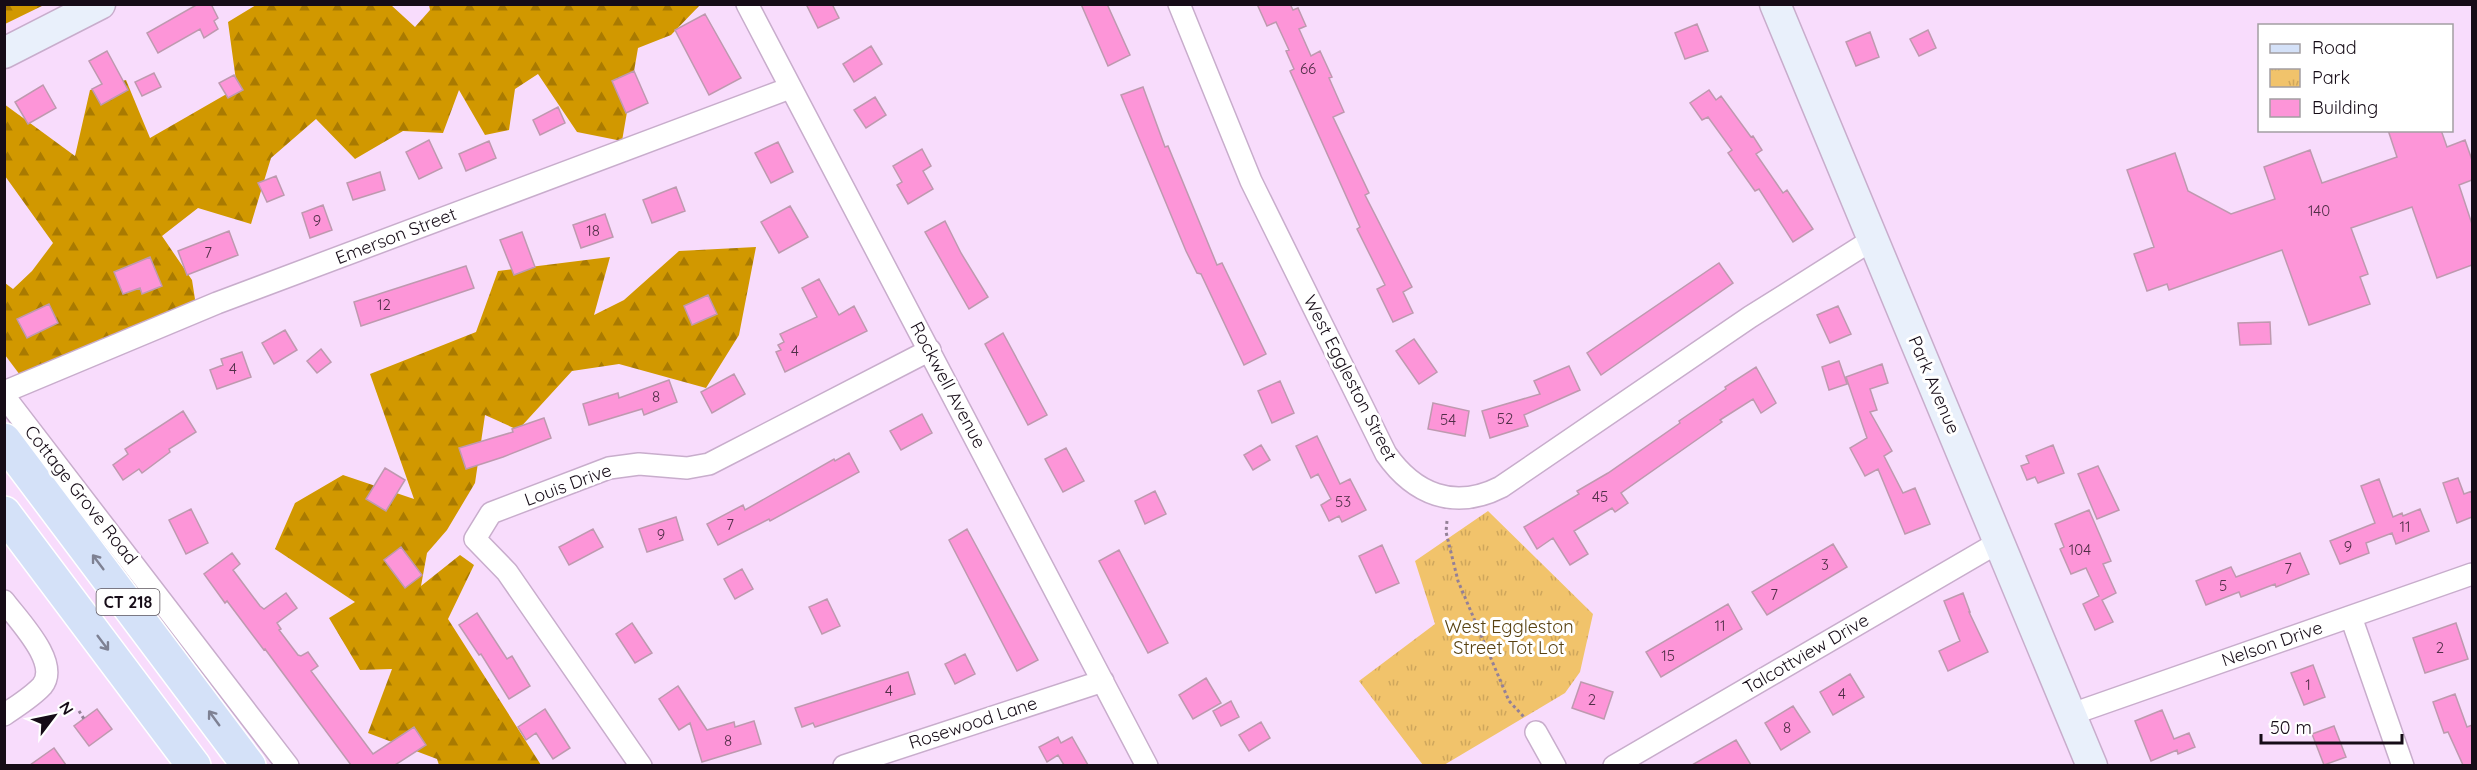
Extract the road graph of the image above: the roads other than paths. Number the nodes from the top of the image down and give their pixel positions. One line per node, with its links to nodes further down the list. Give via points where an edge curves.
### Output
1 (100, 4): 5 (street)
2 (747, 4): 6 (street, Rockwell Avenue)
3 (1179, 4): 7 (street, West Eggleston Street, via 1251,181 1386,454 1406,478 1431,493 1467,498 1501,487 1749,317)
4 (1775, 4): 7 (street, Park Avenue)
5 (4, 53)
6 (790, 88): 8 (street, Rockwell Avenue); 9 (street, Emerson Street, via 217,303)
7 (1872, 240): 12 (street, Park Avenue)
8 (930, 350): 16 (street, Rockwell Avenue); 23 (street, Louis Drive, via 709,464 687,468 639,464 609,468 491,513 475,539 507,572)
9 (4, 394): 22 (street, Cottage Grove Road)
10 (4, 440): 21 (main road, Cottage Grove Road / CT 218, one-way to 10)
11 (4, 513): 20 (main road, CT 218, one-way to 20)
12 (2000, 542): 17 (street, Park Avenue); 27 (street, Talcottview Drive)
13 (2472, 574): 15 (street, Nelson Drive)
14 (4, 601): 18 (street, via 40,650 48,671 40,688)
15 (2351, 617): 17 (street, Nelson Drive); 29 (street)
16 (1103, 681): 24 (street, Rosewood Lane); 25 (street, Rockwell Avenue)
17 (2072, 714): 28 (street, Park Avenue)
18 (4, 715)
19 (1536, 732): 26 (street)
20 (194, 765)
21 (249, 765)
22 (288, 765)
23 (641, 765)
24 (844, 765)
25 (1147, 765)
26 (1555, 765)
27 (1614, 765)
28 (2092, 765)
29 (2403, 765)

